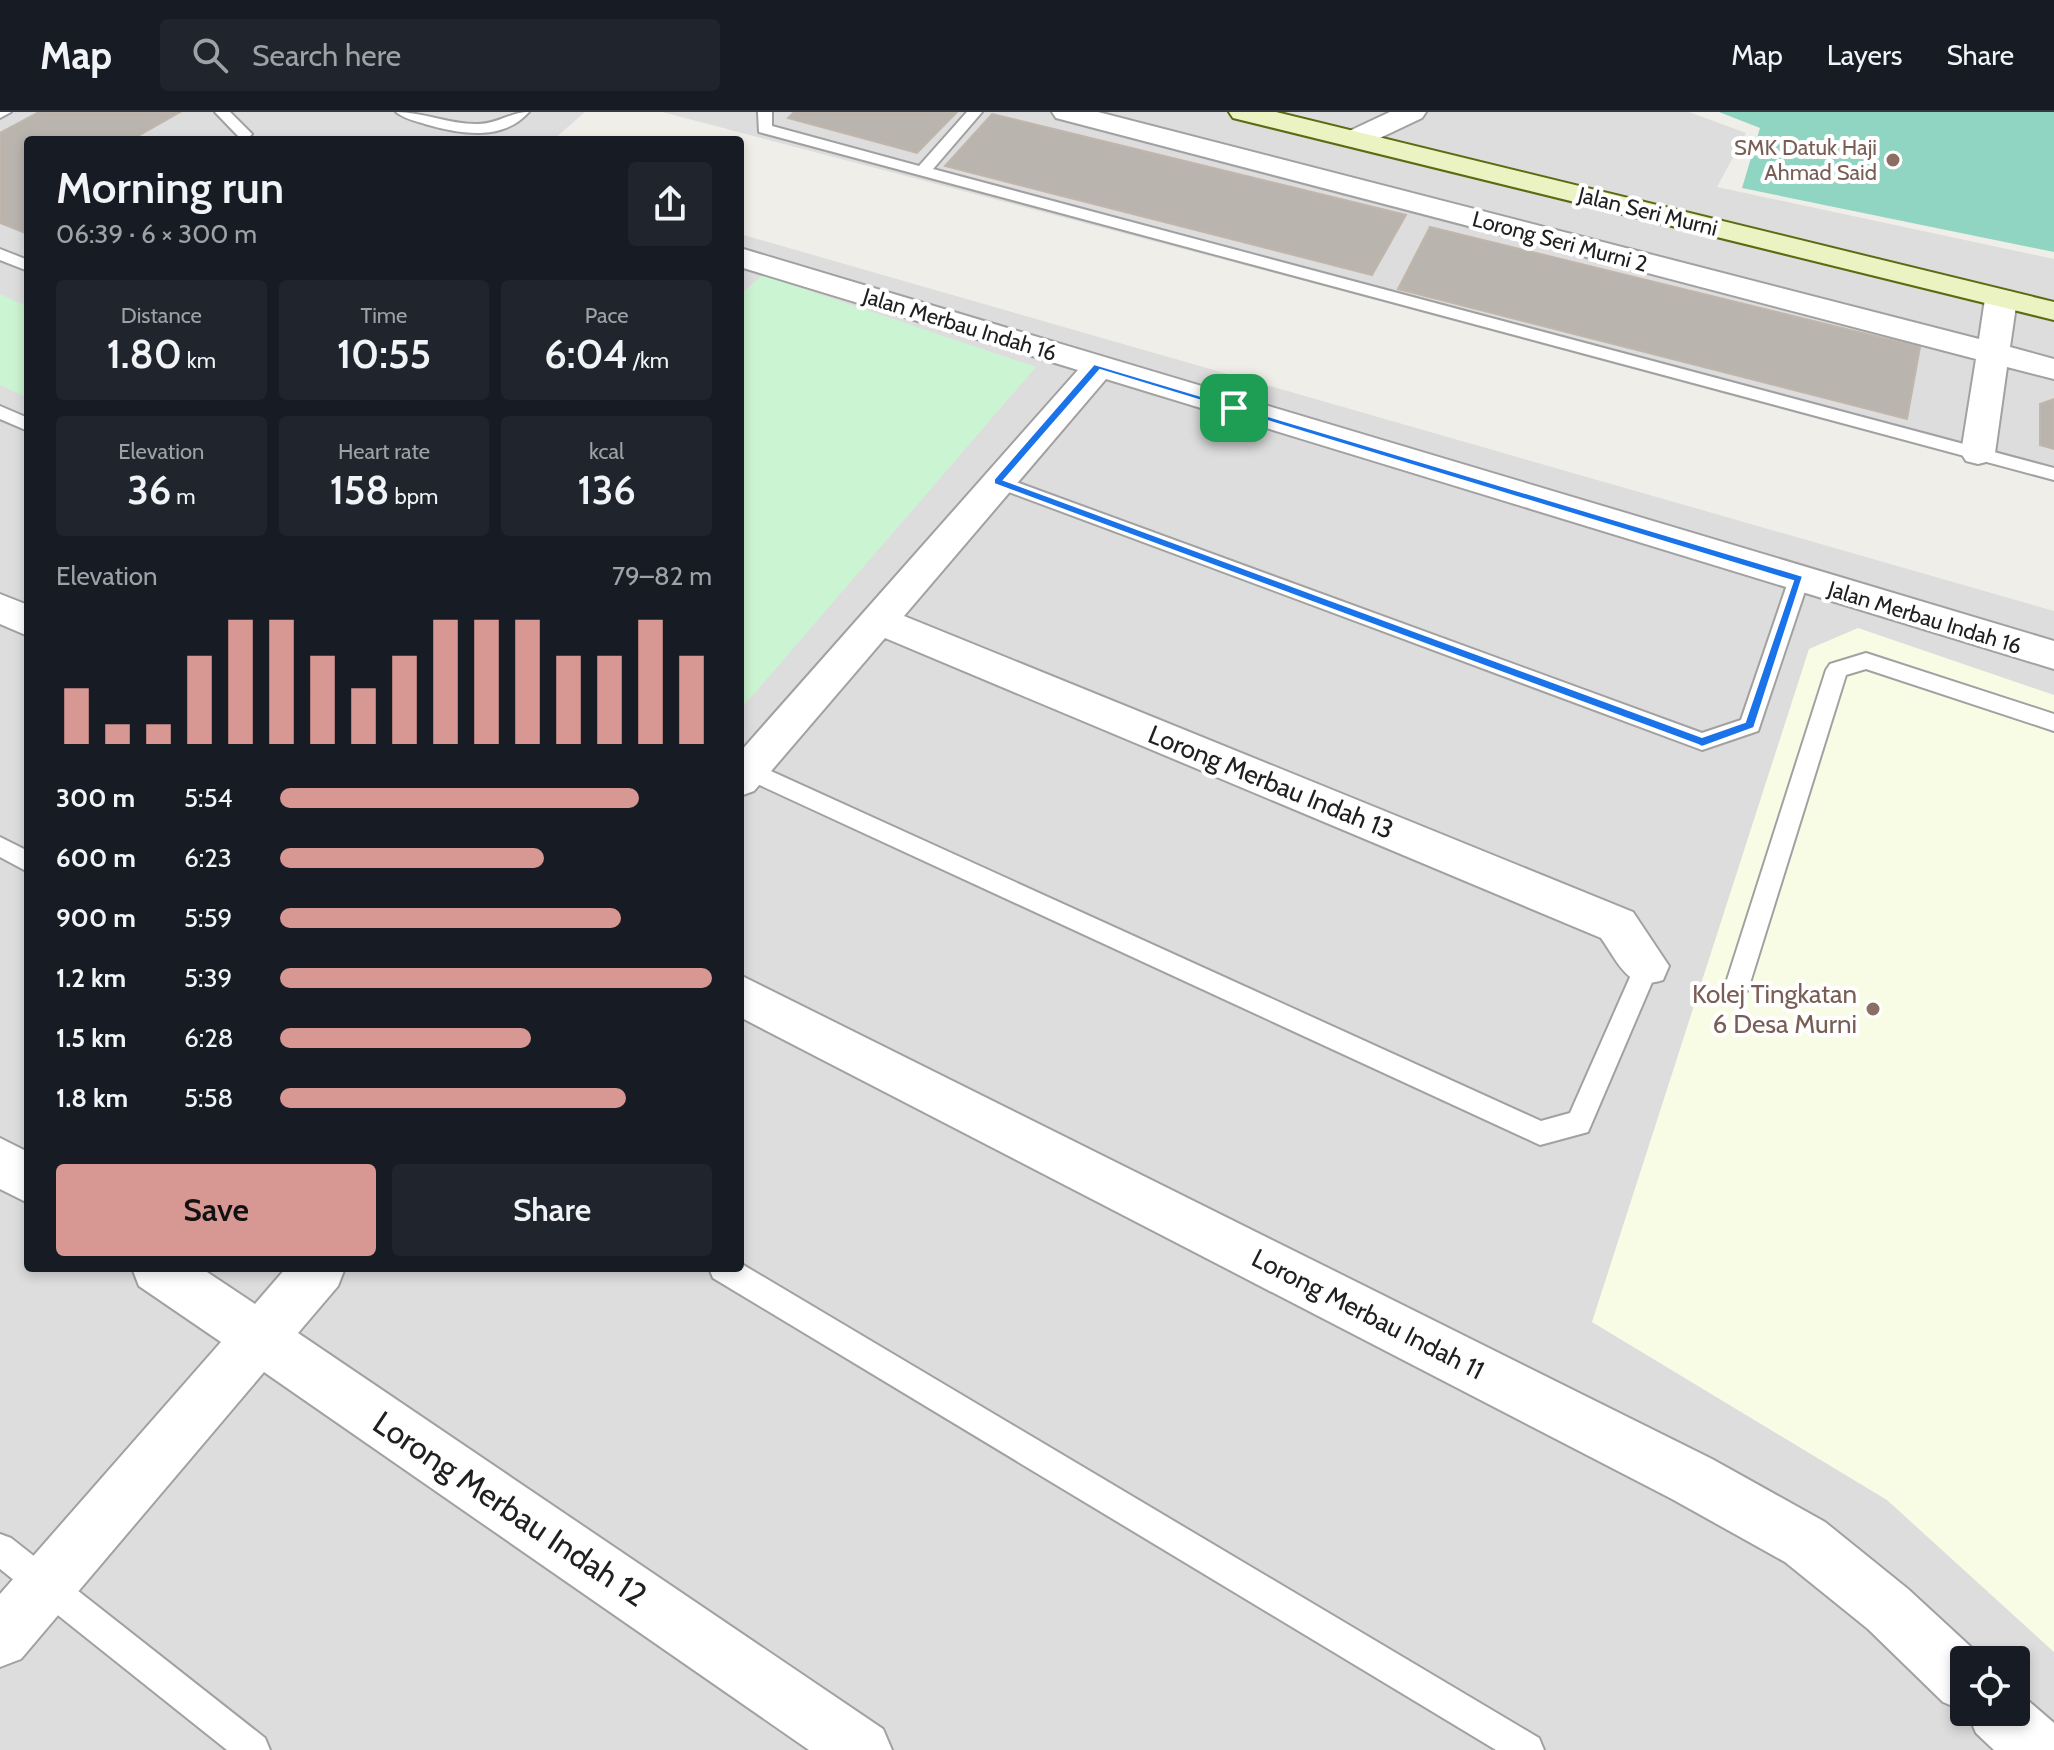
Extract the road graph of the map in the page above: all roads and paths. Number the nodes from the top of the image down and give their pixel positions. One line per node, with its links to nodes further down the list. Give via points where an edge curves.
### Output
1 (222, 112): 9 (lane)
2 (403, 112): 3 (lane, via 476,130 505,125)
3 (522, 112)
4 (765, 112): 11 (lane, via 764,129)
5 (975, 112): 11 (lane)
6 (1066, 112): 17 (street, Lorong Seri Murni 2)
7 (1243, 112): 10 (street, Jalan Seri Murni)
8 (1412, 112): 10 (street)
9 (244, 134)
10 (1355, 139): 15 (street, Jalan Seri Murni)
11 (923, 171): 22 (lane)
12 (0, 254): 14 (lane)
13 (744, 258): 18 (street, Jalan Merbau Indah 16)
14 (24, 264)
15 (2001, 299): 16 (street, Jalan Seri Murni); 17 (street)
16 (2054, 311)
17 (1993, 353): 19 (street, Lorong Seri Murni 2); 22 (street)
18 (1098, 367): 24 (street); 25 (street, Jalan Merbau Indah 16)
19 (2054, 369)
20 (0, 412): 21 (lane)
21 (24, 423)
22 (1978, 453): 23 (lane)
23 (2054, 474)
24 (997, 481): 25 (lane, via 1702,742 1750,725); 26 (street)
25 (1799, 579): 27 (street, Jalan Merbau Indah 16)
26 (878, 620): 29 (street); 33 (street, Lorong Merbau Indah 13, via 1617,925)
27 (2054, 655)
28 (2054, 723): 34 (lane, via 1866,661 1837,670)
29 (744, 771)
30 (744, 772): 33 (lane, via 1540,1133 1579,1123)
31 (0, 846): 32 (lane)
32 (24, 860)
33 (1647, 966)
34 (1738, 983)
35 (744, 997): 45 (street, Lorong Merbau Indah 11, via 1692,1479 1805,1542)
36 (0, 1161): 37 (street)
37 (24, 1177)
38 (163, 1272): 41 (street, Lorong Merbau Indah 12)
39 (317, 1272): 41 (street)
40 (730, 1272): 49 (lane)
41 (260, 1338): 43 (street); 48 (street, Lorong Merbau Indah 12)
42 (0, 1549): 43 (lane)
43 (46, 1585): 44 (street); 47 (lane)
44 (0, 1638)
45 (1950, 1668)
46 (2012, 1726): 50 (street)
47 (253, 1750)
48 (862, 1750)
49 (1527, 1750)
50 (2038, 1750)

